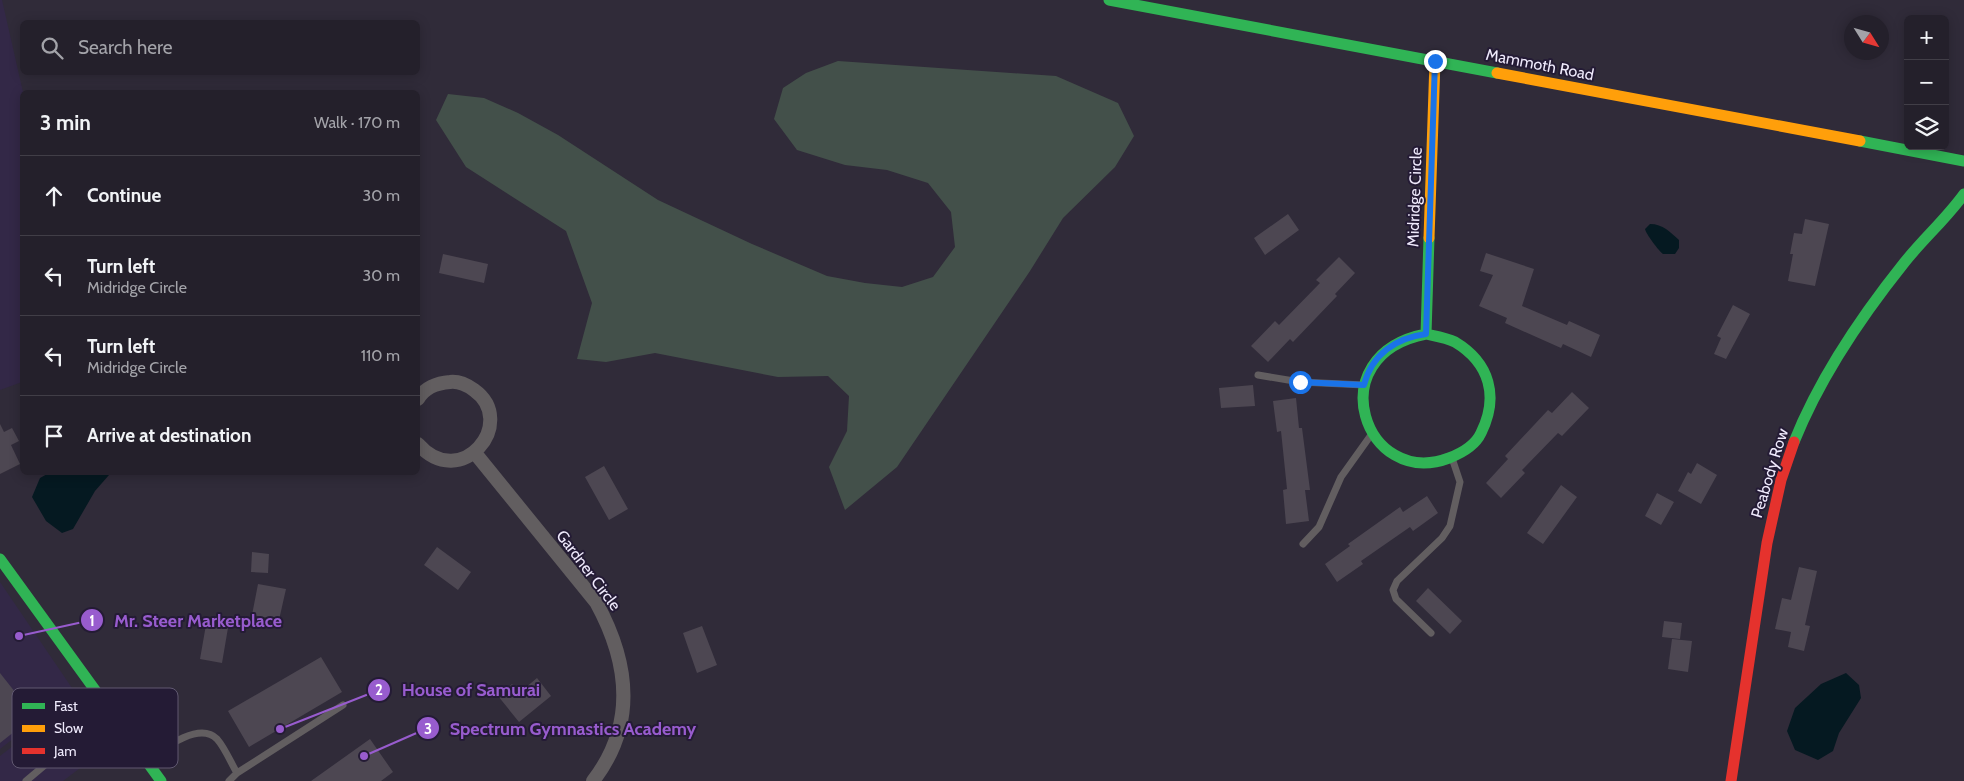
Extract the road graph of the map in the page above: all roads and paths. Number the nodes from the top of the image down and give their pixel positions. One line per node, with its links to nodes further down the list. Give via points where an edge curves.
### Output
1 (1110, 0): 2 (street, Mammoth Road)
2 (1435, 61): 3 (street, Mammoth Road); 5 (street, Midridge Circle)
3 (1964, 161)
4 (1964, 194): 26 (street, Peabody Row, via 1905,262 1858,327 1816,393 1791,447 1779,485 1763,561)
5 (1426, 334): 7 (street, via 1389,346 1372,365); 12 (street, via 1450,339 1471,352 1485,371 1489,383 1491,408 1483,431 1466,450)
6 (1258, 375): 7 (lane, via 1300,382)
7 (1364, 385): 9 (street, via 1364,415)
8 (420, 397): 11 (street, via 441,382 468,385 479,393 490,417 484,443)
9 (1372, 433): 12 (street, via 1385,448 1407,460 1432,463); 13 (lane, via 1341,477 1319,527)
10 (420, 446): 11 (street, via 427,454 451,461)
11 (475, 453): 25 (street, Gardner Circle, via 596,602 614,640 622,676 621,724 610,753)
12 (1452, 458): 15 (lane, via 1460,482 1450,526 1442,538 1397,581 1393,590 1396,599)
13 (1303, 544)
14 (0, 559): 16 (street)
15 (1431, 633)
16 (93, 688)
17 (343, 704): 21 (lane)
18 (178, 740): 21 (lane, via 199,734 216,738)
19 (41, 768): 22 (lane)
20 (152, 768): 23 (street)
21 (237, 774): 24 (lane)
22 (26, 781)
23 (161, 781)
24 (229, 781)
25 (592, 781)
26 (1731, 781)

